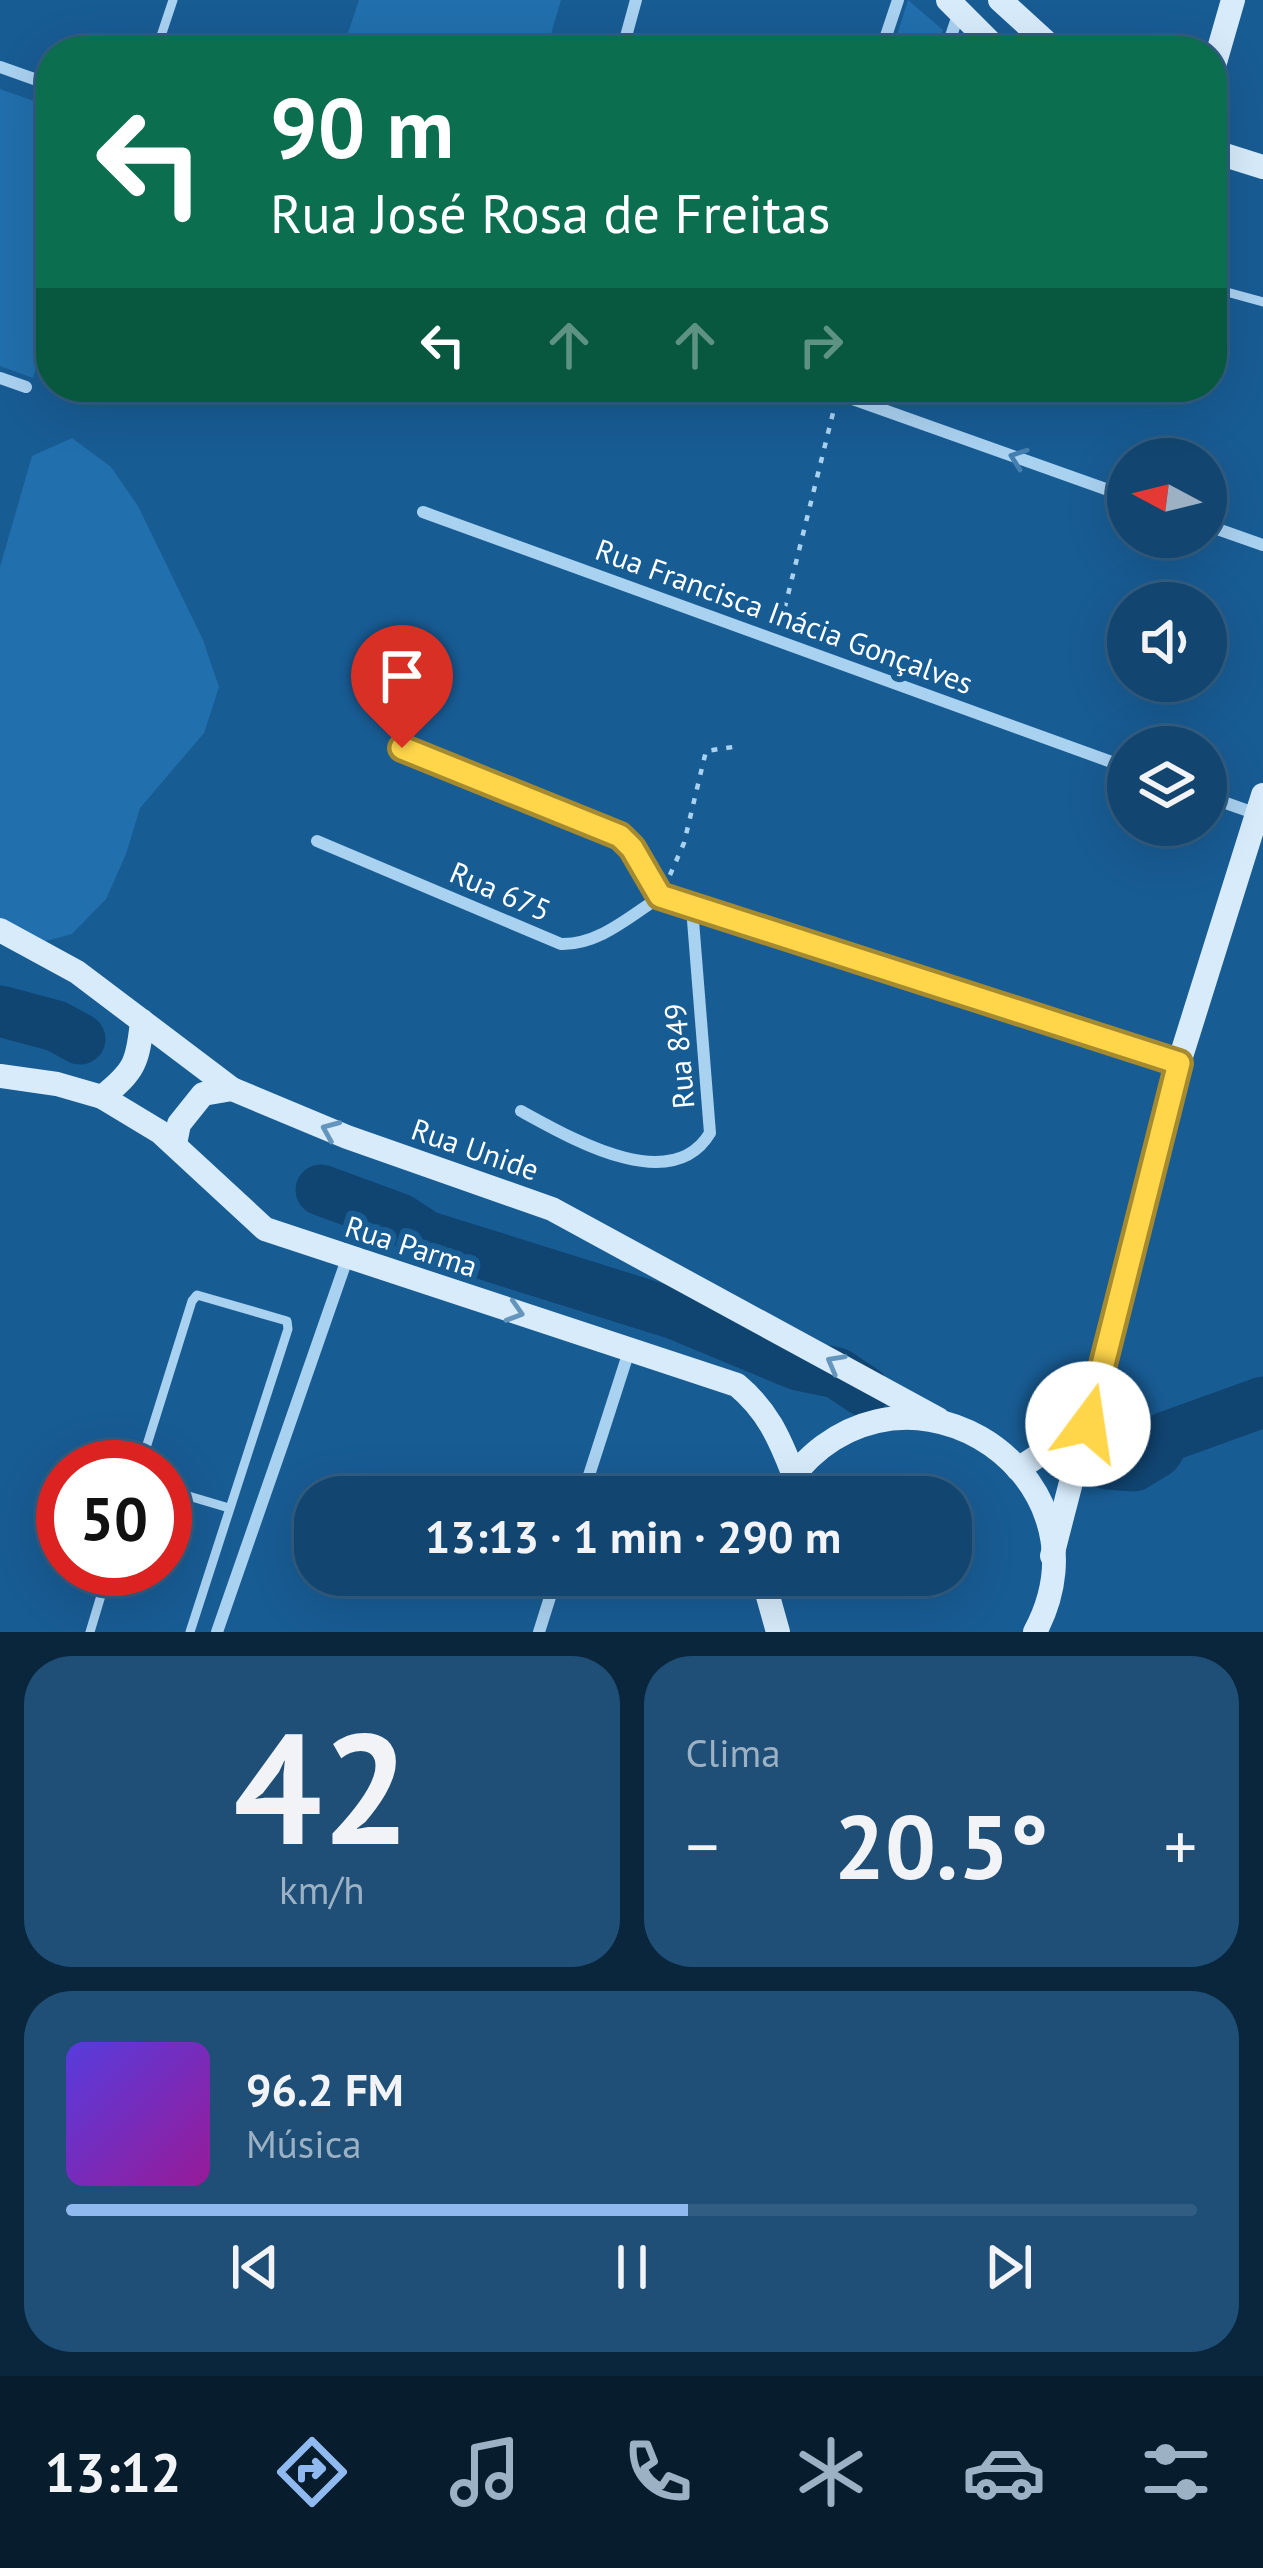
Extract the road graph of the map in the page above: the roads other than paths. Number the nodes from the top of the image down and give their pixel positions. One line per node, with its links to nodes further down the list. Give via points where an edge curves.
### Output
1 (173, 0): 7 (lane)
2 (636, 0): 8 (street)
3 (898, 0): 9 (street)
4 (1000, 0): 12 (main road)
5 (1233, 0): 13 (main road)
6 (957, 3): 10 (street); 11 (main road)
7 (161, 36)
8 (626, 36)
9 (886, 36)
10 (949, 36)
11 (986, 36)
12 (1039, 36)
13 (1223, 36)
14 (0, 67): 15 (street)
15 (36, 80)
16 (1227, 156): 17 (main road)
17 (1263, 166)
18 (1227, 292): 19 (lane)
19 (1263, 302)
20 (0, 378): 21 (street)
21 (26, 387)
22 (871, 402): 23 (street, one-way to 22)
23 (1107, 489)
24 (423, 512): 28 (street, Rua Francisca Inácia Gonçalves)
25 (1227, 532): 26 (street)
26 (1263, 545)
27 (402, 748): 32 (street, via 620,836)
28 (1107, 760)
29 (1227, 800): 30 (street)
30 (1260, 805): 36 (main road)
31 (317, 841): 32 (street, Rua 675, via 561,944 599,936)
32 (660, 896): 33 (street)
33 (692, 908): 36 (street); 40 (street, Rua 849, via 710,1132 700,1149 616,1156)
34 (0, 930): 35 (main road, Rua Unide, via 77,972)
35 (142, 1021): 38 (main road, Rua Unide); 39 (main road, via 130,1076)
36 (1179, 1063): 45 (main road)
37 (0, 1076): 39 (main road, Rua Parma)
38 (232, 1089): 41 (main road, via 203,1094 178,1124); 44 (main road, Rua Unide, one-way to 38, via 552,1209)
39 (103, 1097): 41 (main road, Rua Parma)
40 (521, 1111)
41 (175, 1144): 42 (main road, Rua Parma, via 266,1229)
42 (347, 1259): 43 (main road, Rua Parma, one-way to 43); 58 (street)
43 (630, 1347): 48 (main road, Rua Parma, via 737,1385 776,1428); 49 (street)
44 (938, 1419): 47 (main road, Rua Unide, via 982,1438); 48 (main road, via 858,1426)
45 (1088, 1424): 47 (main road); 53 (main road)
46 (148, 1440): 52 (lane, via 197,1295 282,1317 288,1330)
47 (1018, 1469): 53 (main road, via 1042,1510)
48 (793, 1473): 50 (main road)
49 (589, 1476)
50 (791, 1476)
51 (192, 1497): 52 (lane)
52 (229, 1508): 57 (lane)
53 (1052, 1556): 63 (main road)
54 (101, 1596): 59 (lane)
55 (550, 1596): 61 (street)
56 (768, 1596): 62 (main road)
57 (196, 1612): 58 (lane); 60 (lane)
58 (219, 1626)
59 (90, 1632)
60 (190, 1632)
61 (539, 1632)
62 (778, 1632)
63 (1035, 1632)

